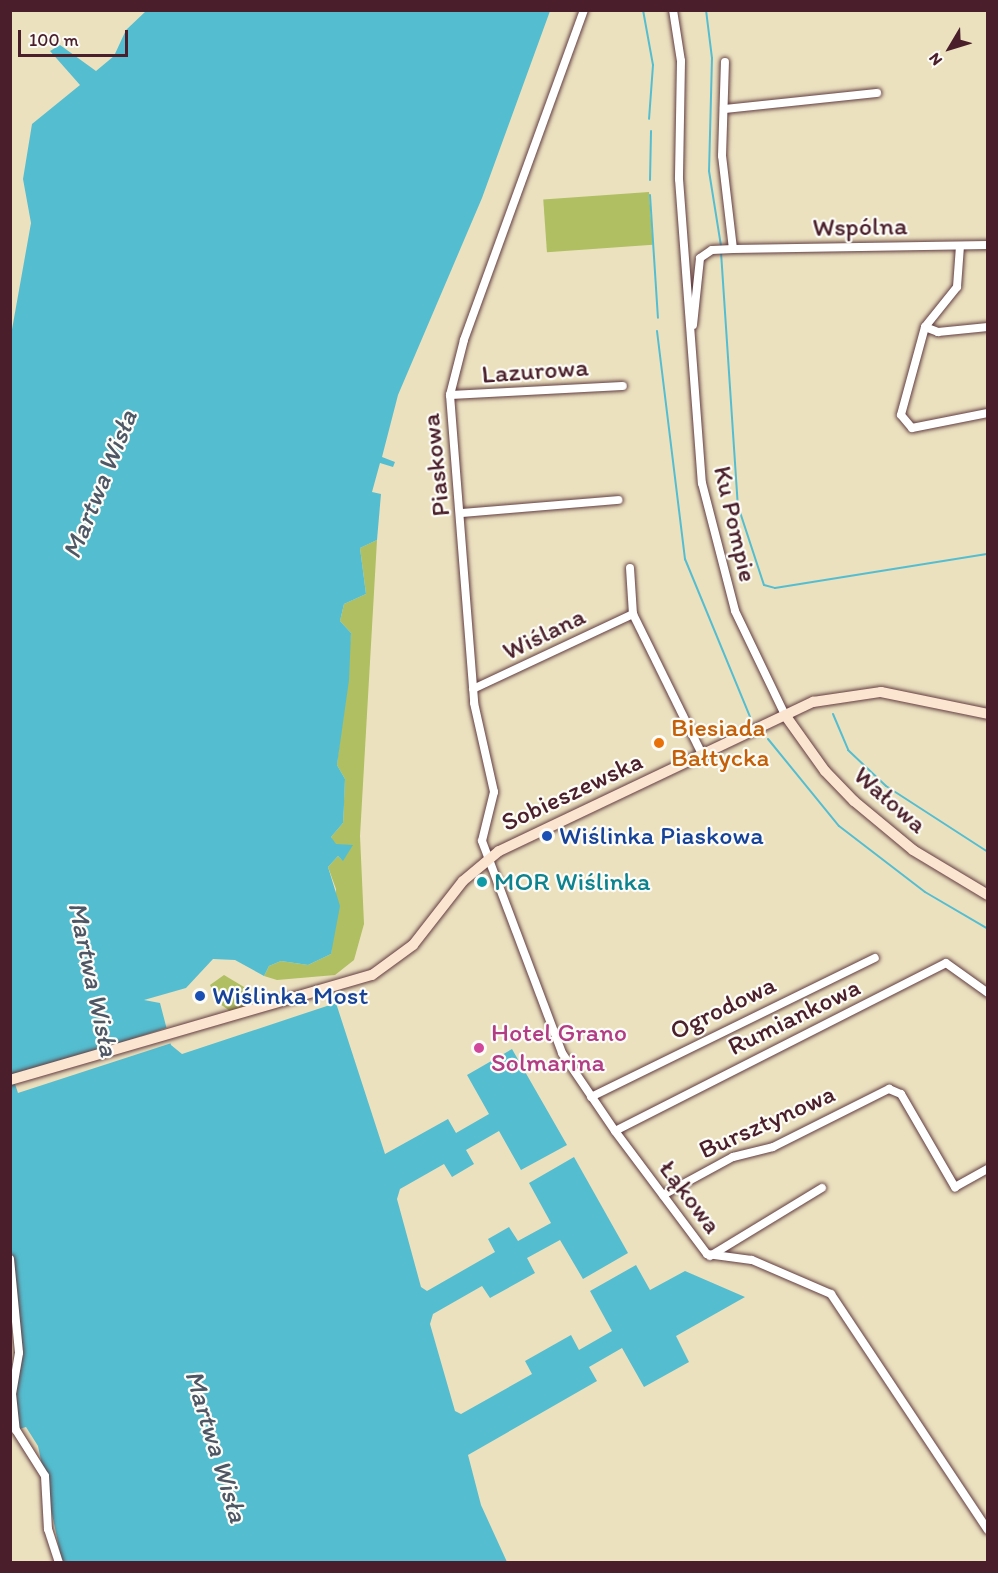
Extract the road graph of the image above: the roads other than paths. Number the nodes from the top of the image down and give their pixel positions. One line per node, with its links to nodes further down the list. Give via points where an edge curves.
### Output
1 (584, 10): 13 (street, Piaskowa, via 472,319)
2 (673, 10): 11 (street, Ku Pompie, via 681,70 679,179)
3 (725, 62): 5 (street)
4 (877, 93): 5 (street)
5 (724, 109): 8 (street, via 723,174)
6 (987, 245): 7 (street, Wspólna)
7 (960, 246): 8 (street, Wspólna); 9 (street, via 959,282)
8 (731, 249): 11 (street, Ku Pompie, via 712,250 700,258)
9 (925, 327): 10 (street, via 938,332); 14 (street, via 901,415 912,428)
10 (987, 327)
11 (689, 331): 20 (street, Ku Pompie, via 702,483 714,543 735,611)
12 (623, 386): 13 (street, Lazurowa)
13 (450, 395): 16 (street, Piaskowa)
14 (987, 413)
15 (618, 500): 16 (street)
16 (463, 513): 19 (street, Piaskowa)
17 (630, 568): 18 (street)
18 (633, 614): 19 (street, Wiślana); 22 (street)
19 (473, 689): 23 (street, Piaskowa, via 494,792 482,832)
20 (785, 714): 21 (main road, Sobieszewska, via 829,697 866,691); 22 (main road, Sobieszewska); 24 (main road, Wałowa, via 825,771 862,808 913,850)
21 (987, 714)
22 (702, 754): 23 (main road, Sobieszewska)
23 (488, 859): 27 (main road, Sobieszewska, via 455,890 407,950 353,983); 28 (street, Łąkowa, via 545,1015)
24 (987, 895)
25 (874, 958): 28 (street, Ogrodowa)
26 (987, 993): 29 (street, Rumiankowa, via 946,963)
27 (10, 1080)
28 (591, 1097): 29 (street, Łąkowa)
29 (615, 1131): 32 (street, Łąkowa)
30 (987, 1169): 32 (street, Bursztynowa, via 955,1187 901,1094 889,1089 773,1147 733,1157)
31 (822, 1188): 33 (street)
32 (663, 1195): 33 (street, Łąkowa)
33 (710, 1256): 35 (street, Łąkowa, via 752,1260 831,1294)
34 (10, 1259): 36 (street, via 19,1353 12,1394 16,1430 45,1476 48,1529)
35 (987, 1530)
36 (58, 1563)

